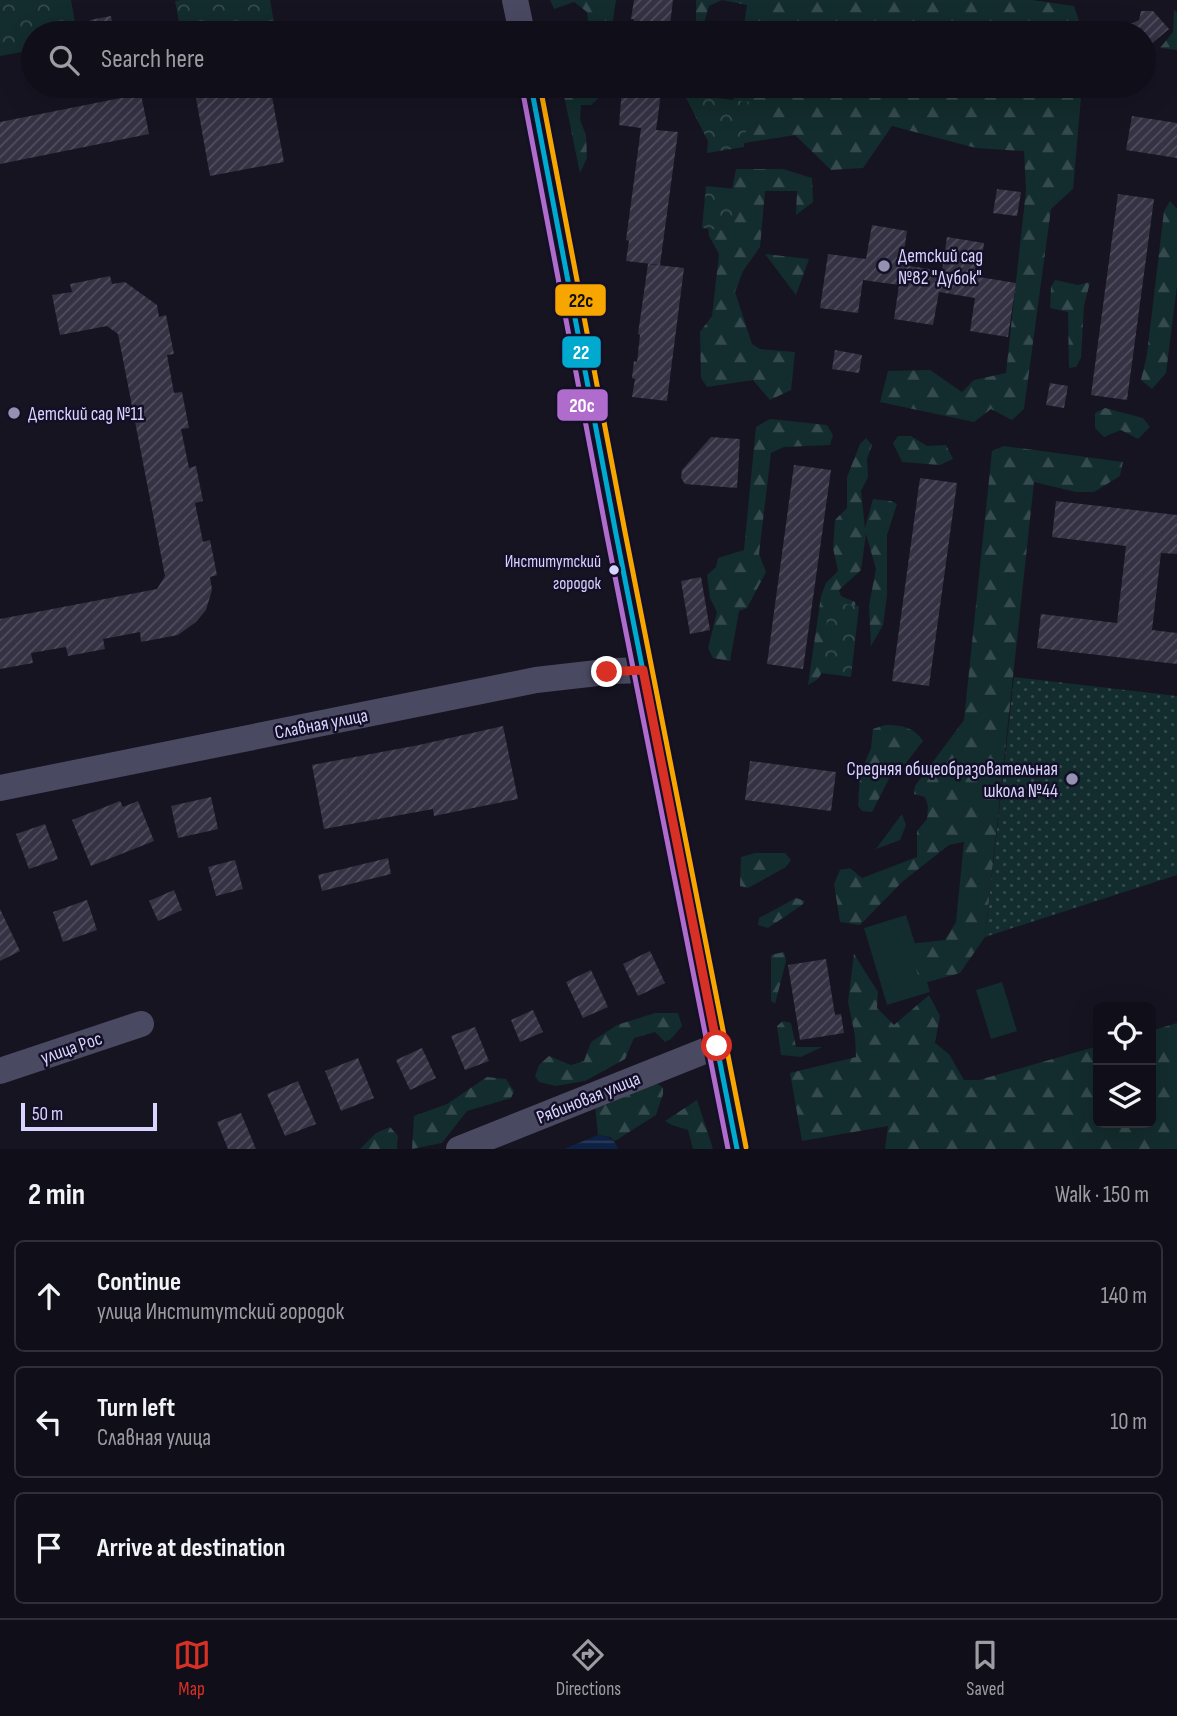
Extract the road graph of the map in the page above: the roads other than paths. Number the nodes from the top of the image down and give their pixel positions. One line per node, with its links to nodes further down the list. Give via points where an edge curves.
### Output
1 (515, 0): 2 (street)
2 (519, 21)
3 (533, 98): 4 (street)
4 (643, 670): 5 (street, Славная улица, via 536,680); 7 (street)
5 (0, 788)
6 (141, 1024): 8 (street, улица Рос)
7 (717, 1046): 9 (street, Рябиновая улица); 10 (street)
8 (0, 1071)
9 (459, 1149)
10 (737, 1149)

